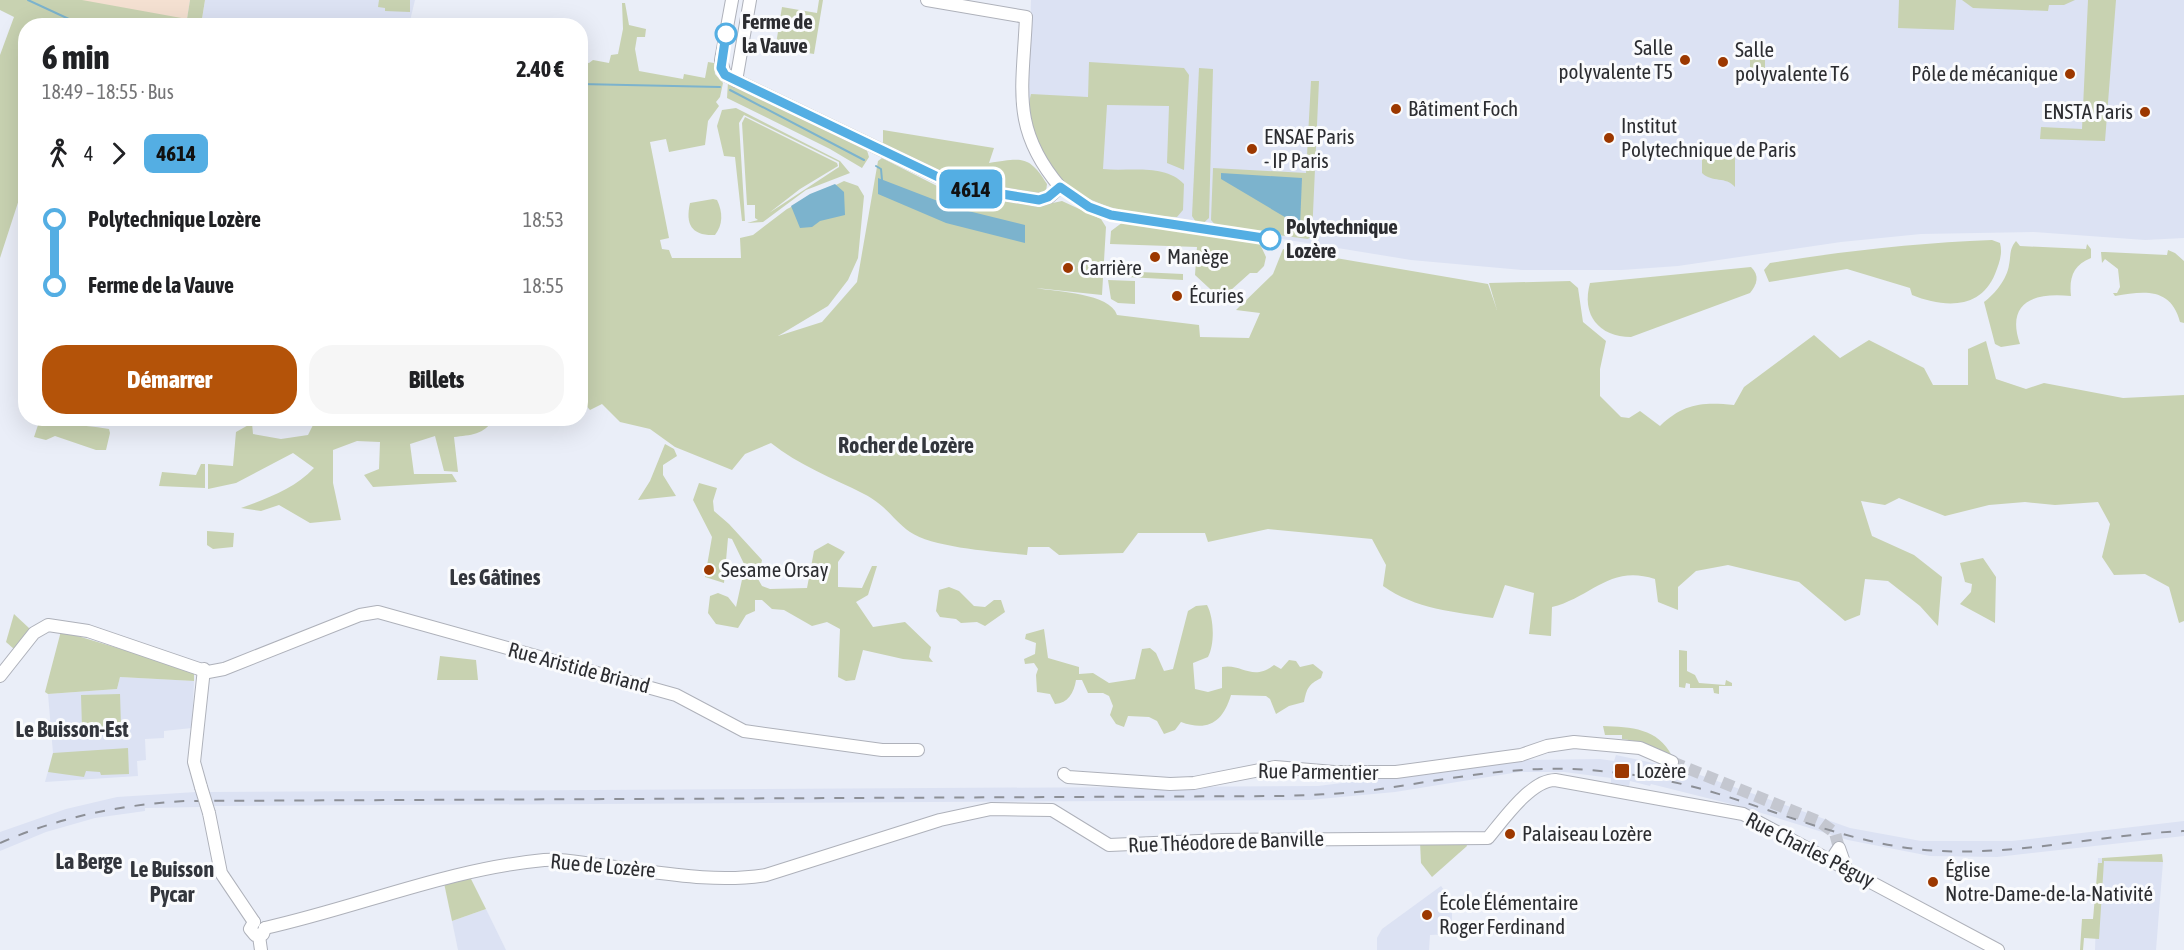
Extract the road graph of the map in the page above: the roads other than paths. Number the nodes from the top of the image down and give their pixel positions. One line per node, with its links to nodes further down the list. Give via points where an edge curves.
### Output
1 (732, 0): 4 (street, via 721,68)
2 (750, 0): 4 (street)
3 (927, 0): 4 (street, via 1026,17 1024,120 1038,158 1060,187 1048,197 1039,200 959,187)
4 (736, 81)
5 (204, 669): 6 (street, Rue Aristide Briand, via 88,632 48,625 38,629); 7 (street, Rue Aristide Briand, via 216,671 360,615 378,612 676,695 744,731 882,750); 12 (street, bridge, via 194,762 221,873)
6 (0, 676)
7 (918, 750)
8 (1672, 762): 9 (street, Rue Parmentier, via 1652,751 1574,742 1521,755 1396,772 1275,767 1170,784)
9 (1064, 774)
10 (940, 820): 11 (street, Rue Théodore de Banville, via 991,809 1052,810 1110,845); 12 (street, Rue de Lozère, via 766,875 707,879 546,860 437,879 356,905)
11 (1488, 838): 14 (street, Rue Charles Péguy, via 1538,785 1556,780 1731,811 1831,860 1839,848 1846,868)
12 (259, 929): 13 (street)
13 (261, 950)
14 (1998, 950)

